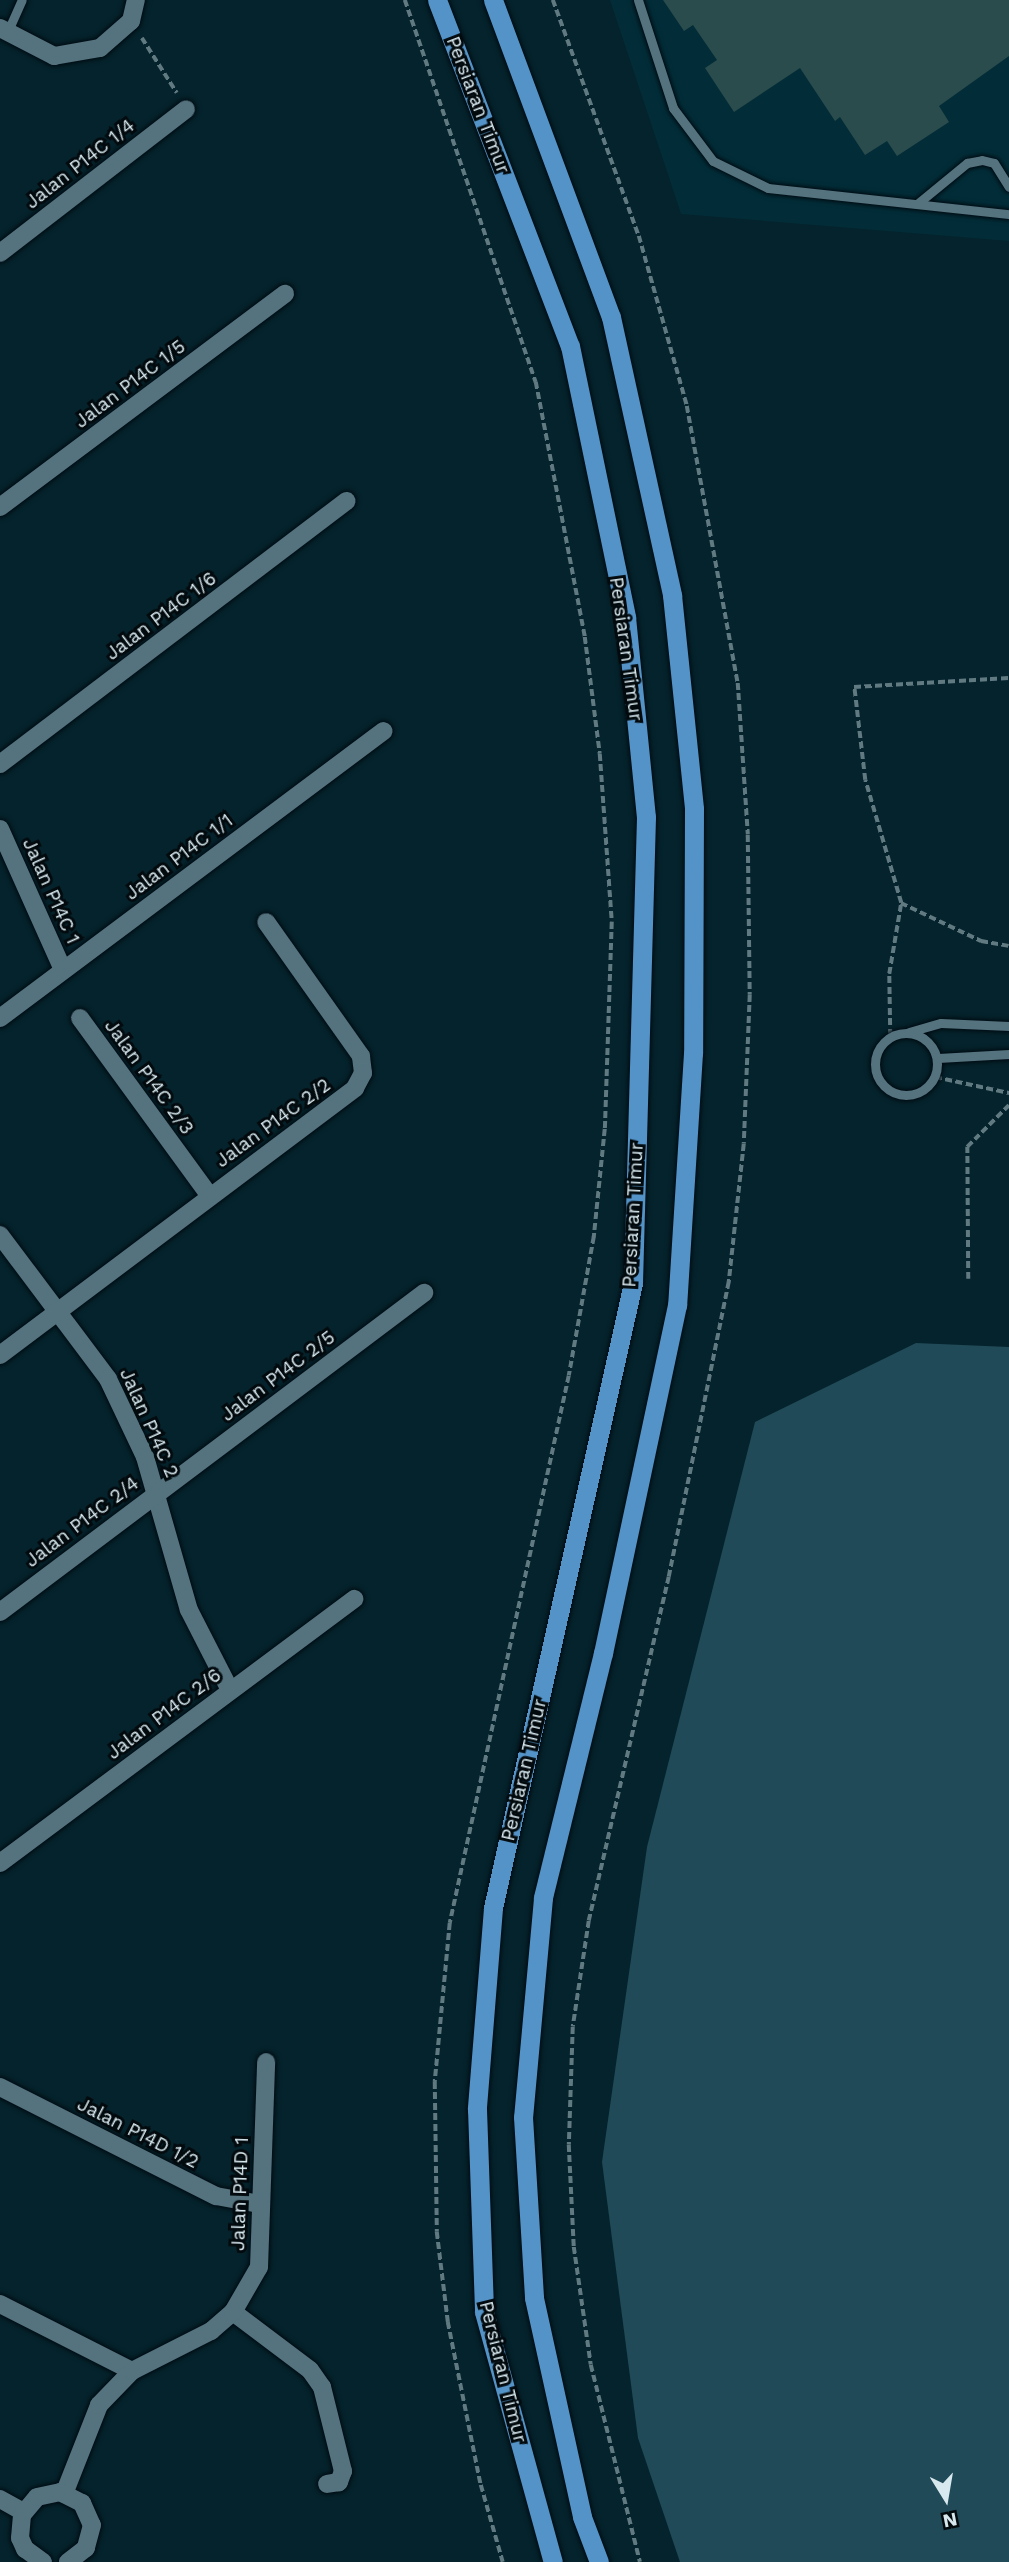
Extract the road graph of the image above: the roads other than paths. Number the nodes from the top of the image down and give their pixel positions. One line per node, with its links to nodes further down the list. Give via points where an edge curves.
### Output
1 (22, 0): 6 (lane)
2 (136, 0): 6 (street, via 131,21 100,48 54,56)
3 (438, 0): 48 (main road, Persiaran Timur, via 570,346 626,617 646,817 633,1283 494,1908 477,2109 484,2312)
4 (493, 0): 49 (main road, via 611,317 672,595 694,809 693,1052 677,1305 603,1653 543,1898 523,2117 534,2298 582,2517)
5 (638, 0): 9 (lane, via 673,108 713,161 768,187)
6 (4, 30)
7 (186, 108): 11 (street, Jalan P14C 1/4)
8 (1009, 187): 9 (lane, via 993,163 982,160 967,163)
9 (917, 204): 10 (lane)
10 (1009, 215)
11 (0, 253)
12 (285, 294): 14 (street, Jalan P14C 1/5)
13 (347, 501): 16 (street, Jalan P14C 1/6)
14 (0, 507)
15 (384, 731): 19 (street, Jalan P14C 1/1)
16 (0, 764)
17 (0, 829): 19 (street, Jalan P14C 1)
18 (266, 922): 26 (street, Jalan P14C 2/2, via 361,1056 363,1073 355,1088)
19 (63, 970): 20 (street, Jalan P14C 1/1)
20 (0, 1018)
21 (80, 1018): 26 (street, Jalan P14C 2/3)
22 (1009, 1026): 23 (lane, via 941,1023)
23 (909, 1032): 25 (lane, via 928,1040); 25 (lane, via 890,1036 876,1051 874,1070 884,1088 902,1096 922,1092 935,1077)
24 (1009, 1054): 25 (lane)
25 (937, 1058)
26 (209, 1195): 29 (street, Jalan P14C 2/2)
27 (0, 1235): 29 (street, Jalan P14C 2)
28 (424, 1293): 31 (street, Jalan P14C 2/5)
29 (57, 1312): 30 (street, Jalan P14C 2/2); 31 (street, Jalan P14C 2, via 108,1379)
30 (0, 1355)
31 (157, 1492): 33 (street, Jalan P14C 2/4); 34 (street, Jalan P14C 2, via 188,1610)
32 (354, 1599): 34 (street, Jalan P14C 2/6)
33 (0, 1612)
34 (230, 1690): 35 (street, Jalan P14C 2/6)
35 (0, 1863)
36 (266, 2062): 38 (street, Jalan P14D 1)
37 (0, 2087): 38 (street, Jalan P14D 1/2, via 216,2196)
38 (260, 2204): 40 (street, Jalan P14D 1, via 259,2267)
39 (0, 2304): 41 (street)
40 (233, 2312): 41 (street, Jalan P14D 1, via 211,2331); 42 (street, via 310,2370 322,2387 343,2471 339,2482)
41 (132, 2371): 43 (street, Jalan P14D 1, via 99,2405)
42 (327, 2484)
43 (64, 2494): 45 (street, via 37,2497); 46 (street, via 82,2503 92,2525 86,2548)
44 (0, 2499): 45 (street)
45 (23, 2512): 47 (street, via 20,2538 25,2549)
46 (75, 2560)
47 (43, 2562)
48 (553, 2562)
49 (599, 2562)

